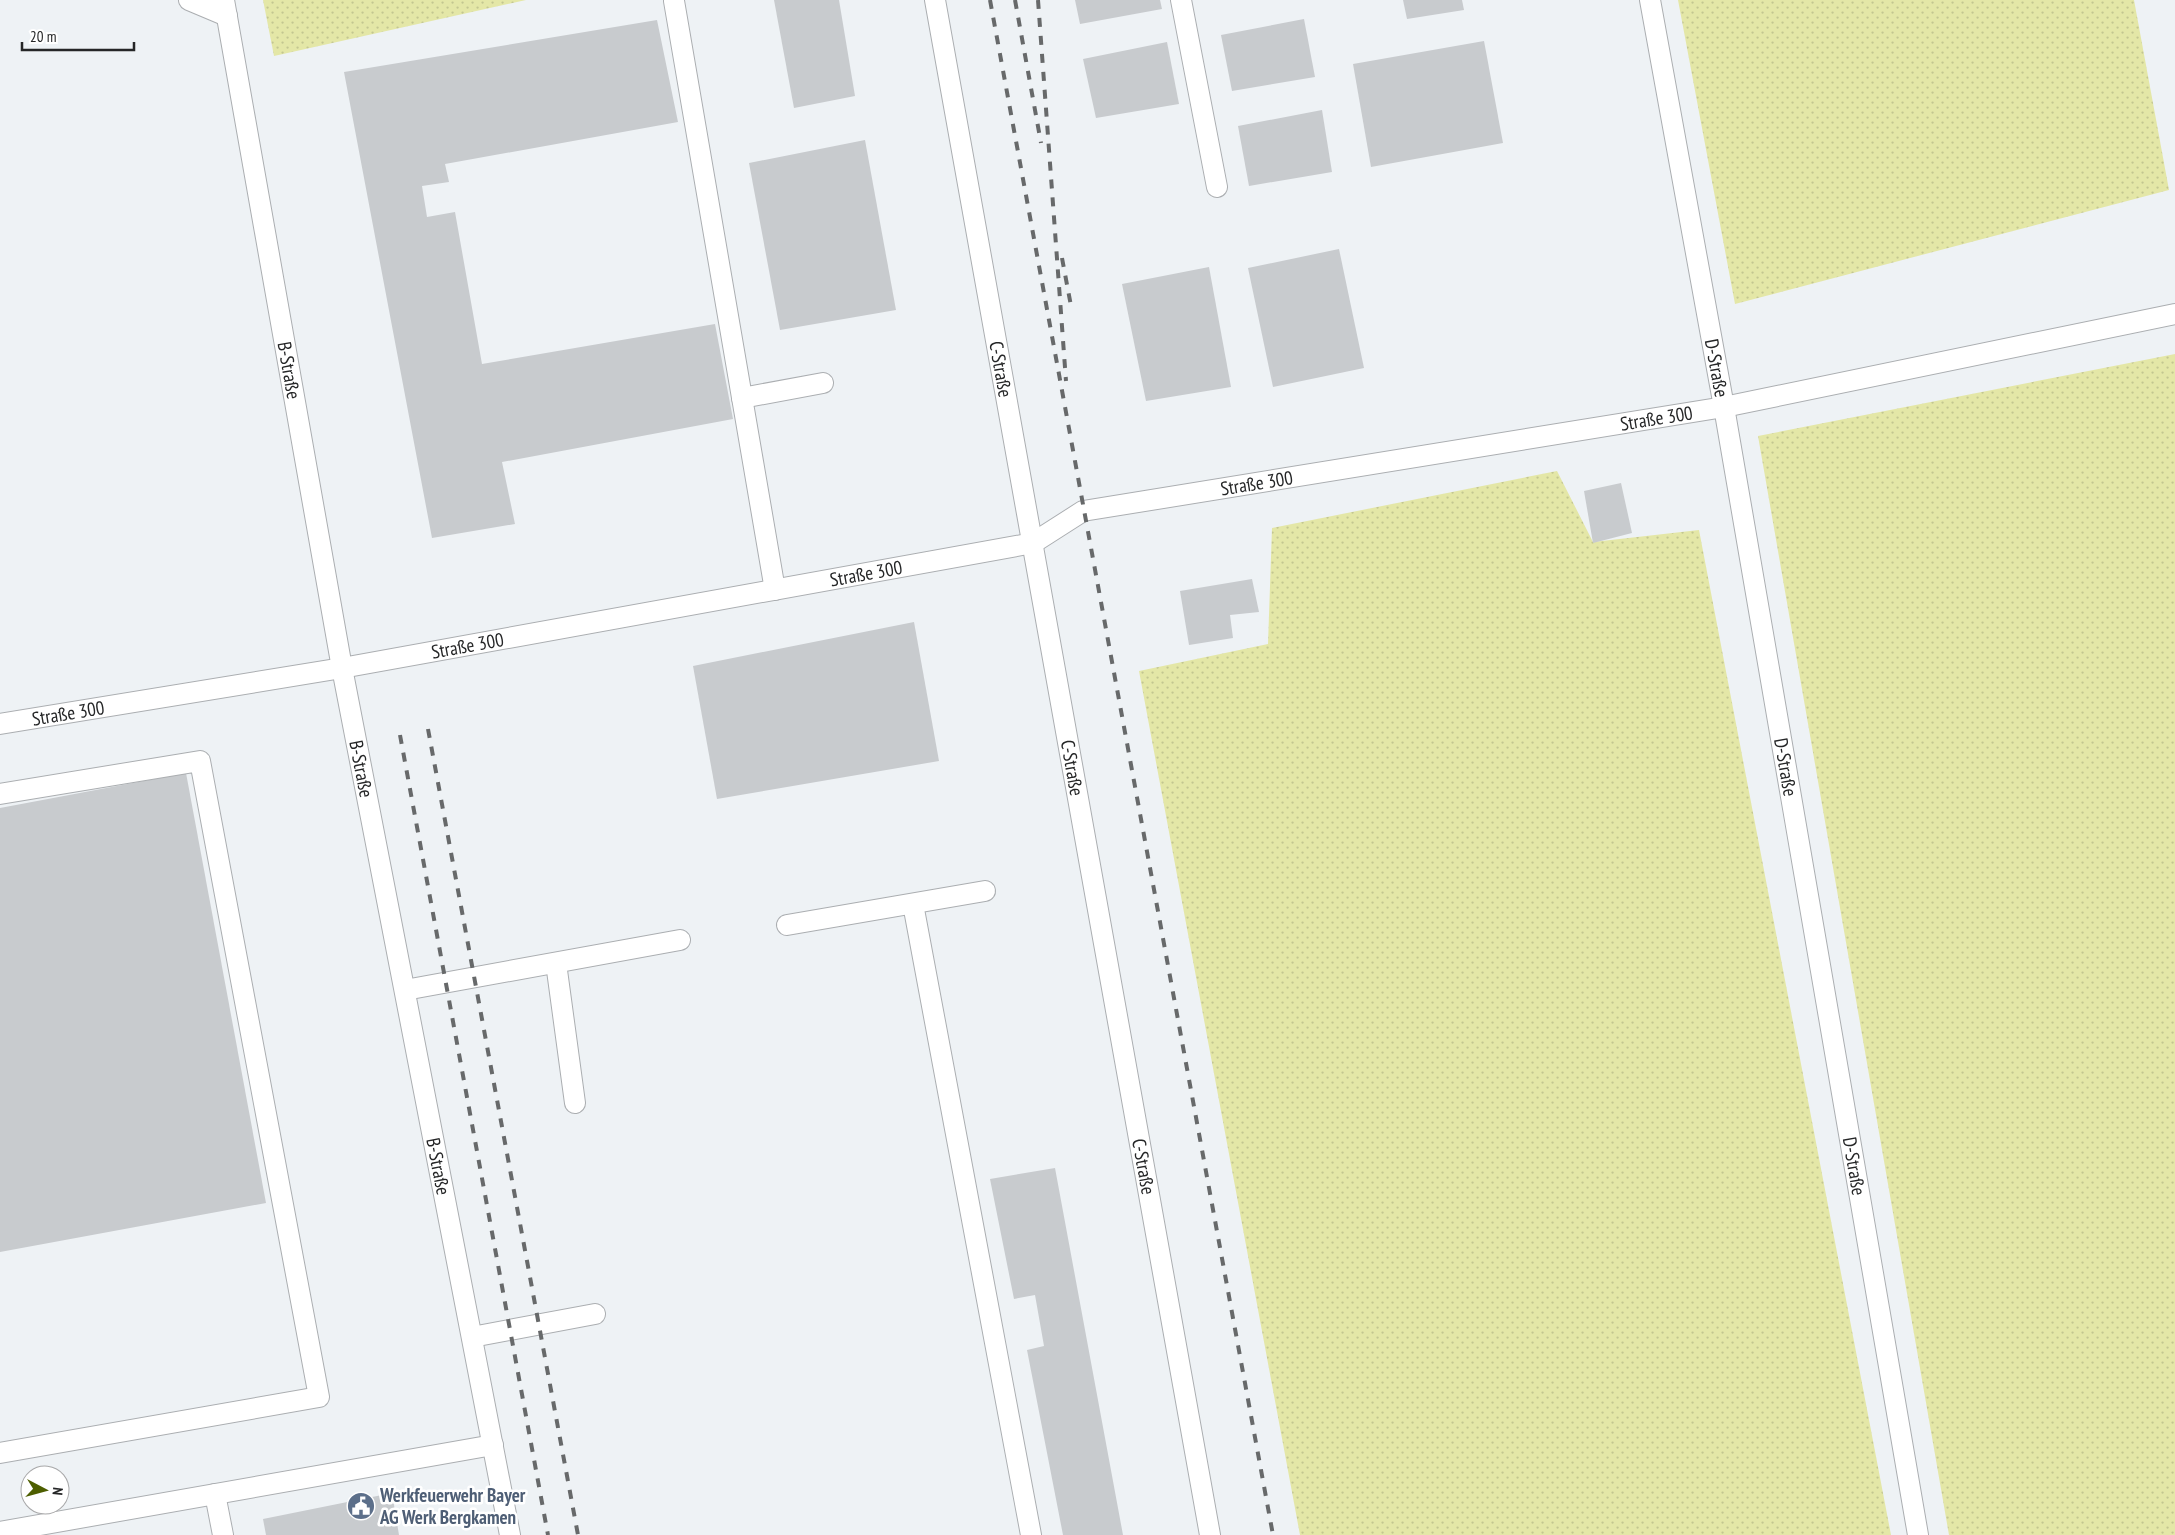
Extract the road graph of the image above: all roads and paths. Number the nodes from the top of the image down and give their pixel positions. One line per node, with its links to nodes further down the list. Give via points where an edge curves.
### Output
1 (189, 0): 6 (lane)
2 (935, 0): 12 (lane, C-Straße)
3 (1181, 0): 7 (lane)
4 (1650, 0): 11 (lane, D-Straße)
5 (674, 1): 10 (lane)
6 (226, 8): 14 (lane, B-Straße)
7 (1217, 187)
8 (2175, 314): 11 (lane, Straße 300)
9 (823, 383): 10 (lane)
10 (742, 398): 13 (lane)
11 (1724, 407): 12 (lane, Straße 300, via 1083,511); 34 (lane, D-Straße)
12 (1033, 543): 13 (lane, Straße 300); 33 (lane, C-Straße)
13 (775, 590): 14 (lane, Straße 300)
14 (342, 668): 15 (lane, Straße 300); 22 (lane, B-Straße)
15 (0, 724)
16 (0, 794): 27 (lane, via 200,761 319,1397)
17 (985, 891): 18 (lane)
18 (913, 904): 19 (lane); 32 (lane)
19 (787, 925)
20 (680, 940): 21 (lane)
21 (556, 963): 22 (lane); 23 (lane)
22 (405, 990): 25 (lane, B-Straße)
23 (575, 1103)
24 (595, 1314): 25 (lane)
25 (472, 1337): 26 (lane, B-Straße)
26 (493, 1445): 28 (lane); 31 (lane, B-Straße)
27 (0, 1453)
28 (215, 1494): 29 (lane); 30 (lane)
29 (0, 1532)
30 (223, 1535)
31 (510, 1535)
32 (1031, 1535)
33 (1210, 1535)
34 (1918, 1535)

